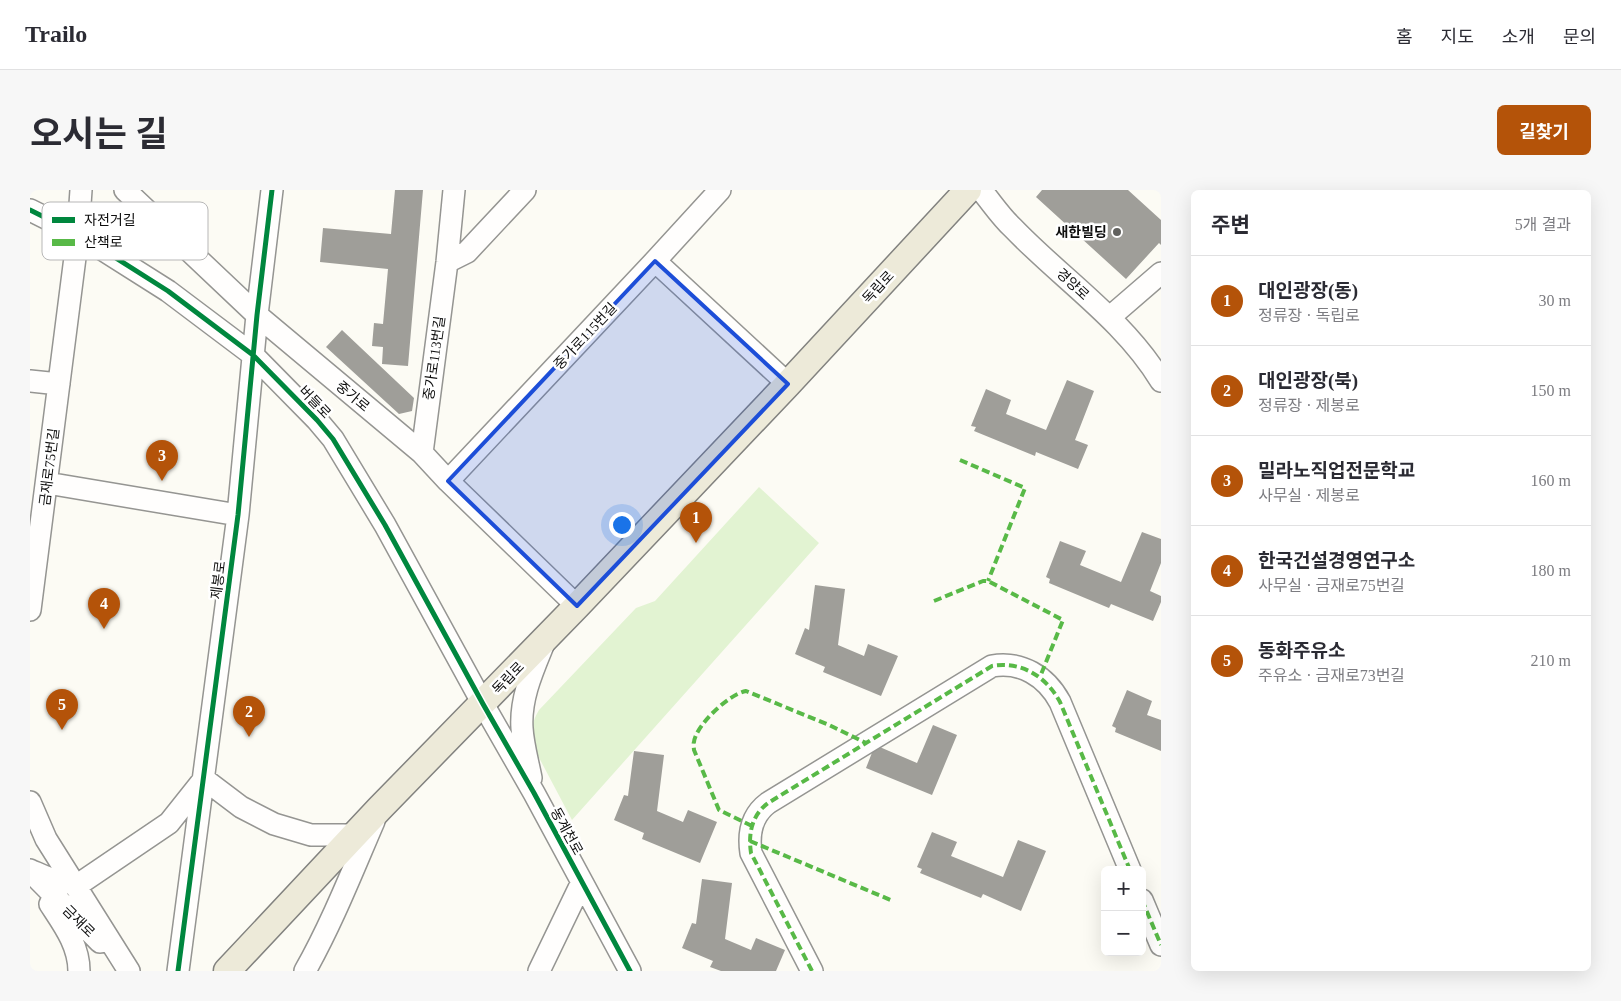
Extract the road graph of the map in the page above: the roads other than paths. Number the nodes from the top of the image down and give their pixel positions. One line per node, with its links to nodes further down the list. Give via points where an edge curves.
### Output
1 (126, 190): 8 (street, 중가로)
2 (272, 190): 17 (street, 제봉로)
3 (454, 190): 15 (street, 중가로113번길)
4 (525, 190): 15 (street, via 467,252)
5 (720, 190): 14 (street, 중가로115번길)
6 (968, 190): 23 (main road, 독립로)
7 (981, 190): 18 (street, 경양로, via 1012,228)
8 (139, 202)
9 (30, 210): 10 (street, 버들로)
10 (42, 216)
11 (75, 260): 22 (street, 금재로75번길)
12 (119, 260): 19 (street, 버들로, via 168,291)
13 (199, 260): 17 (street, 중가로)
14 (655, 261): 23 (street); 25 (street, 중가로115번길)
15 (447, 262): 24 (street, 중가로113번길)
16 (1161, 274): 18 (street)
17 (257, 315): 19 (street, 제봉로); 24 (street, 중가로)
18 (1110, 317): 21 (street, 경양로, via 1152,366)
19 (253, 355): 27 (street, 제봉로); 31 (street, 버들로, via 334,439)
20 (30, 381): 22 (street)
21 (1161, 382)
22 (59, 384): 26 (street, 금재로75번길)
23 (788, 384): 28 (main road, 독립로)
24 (422, 453): 25 (street, 중가로)
25 (448, 481): 28 (street, 중가로)
26 (47, 483): 27 (street); 29 (street, 금재로75번길)
27 (238, 515): 32 (street, 제봉로)
28 (577, 606): 30 (main road, 독립로)
29 (30, 610)
30 (546, 638): 31 (main road, 독립로); 33 (street, via 530,679 522,712)
31 (483, 704): 33 (street, 동계천로); 35 (main road, 독립로)
32 (204, 778): 36 (street, via 241,807 274,824 311,835); 40 (street, via 169,823 82,882); 45 (street, 제봉로)
33 (534, 793): 39 (street, 동계천로)
34 (30, 802): 40 (street, via 46,839)
35 (379, 809): 36 (main road, 독립로); 47 (street, via 331,922)
36 (354, 835): 46 (main road, 독립로)
37 (1128, 866): 50 (street, via 1054,690 1040,677 1024,669 992,666 768,803 757,813 750,834 751,853)
38 (30, 871): 40 (street); 43 (street, via 69,935); 44 (street, 금재로)
39 (582, 882): 48 (street); 49 (street, 동계천로)
40 (74, 884): 44 (street)
41 (1146, 909): 42 (street)
42 (1161, 945)
43 (79, 971)
44 (129, 971)
45 (178, 971)
46 (227, 971)
47 (305, 971)
48 (539, 971)
49 (630, 971)
50 (812, 971)

